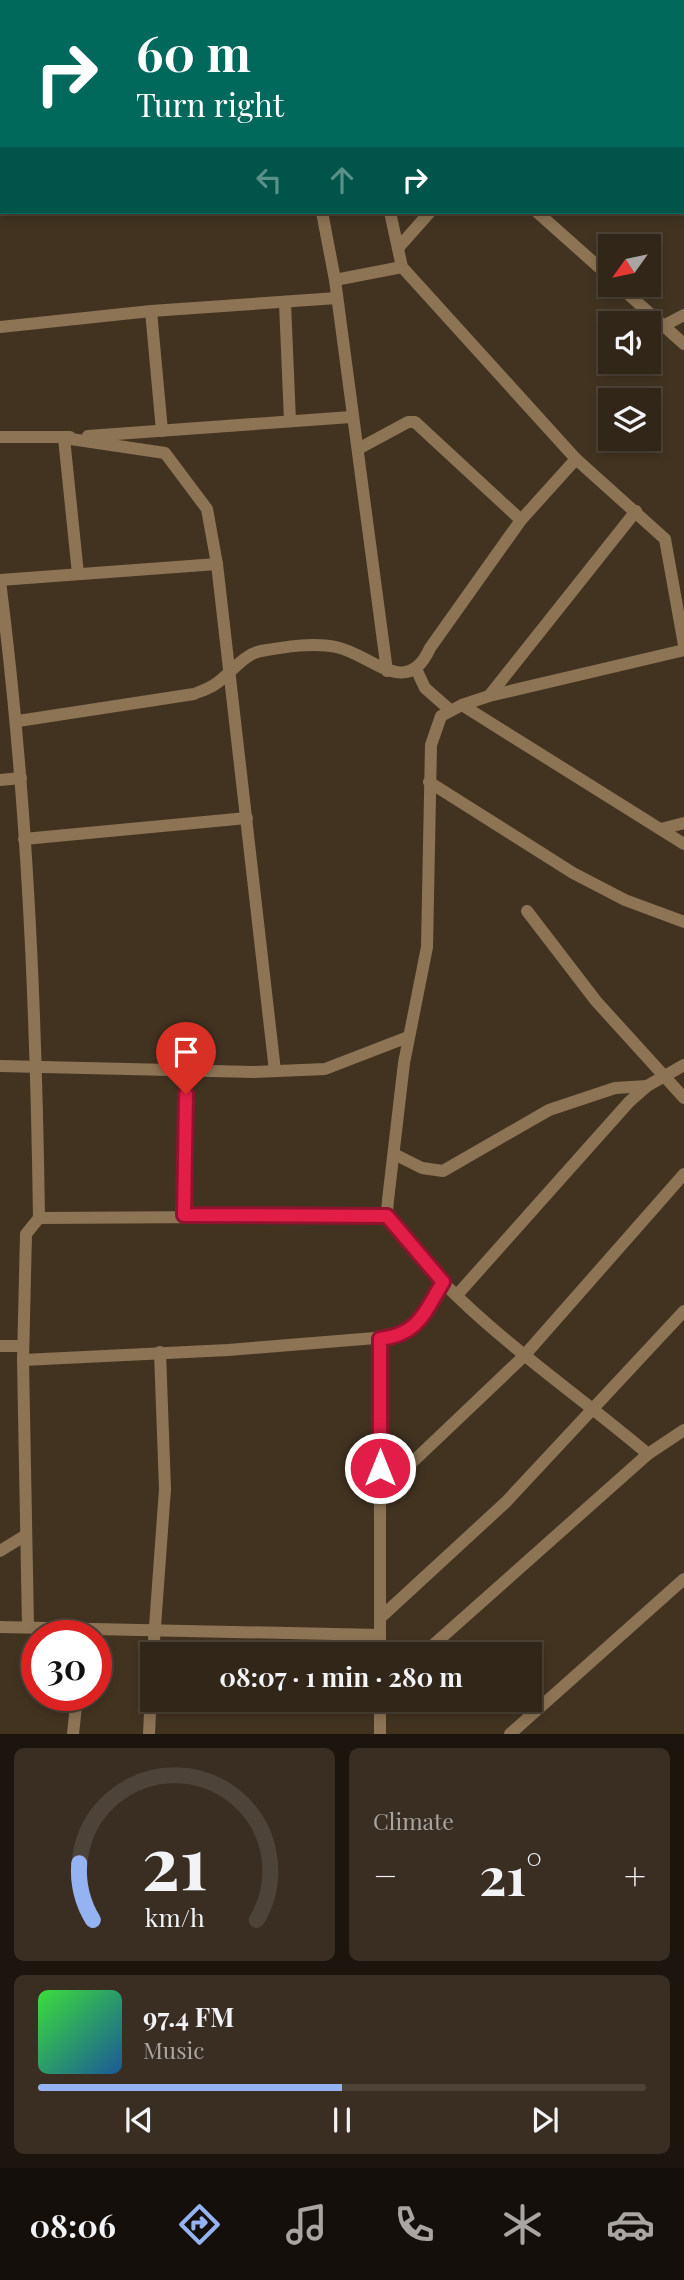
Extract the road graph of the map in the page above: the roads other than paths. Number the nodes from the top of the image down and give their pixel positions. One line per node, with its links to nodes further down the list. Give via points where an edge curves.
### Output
1 (323, 214): 8 (street)
2 (390, 214): 5 (street)
3 (428, 214): 5 (street)
4 (539, 214): 6 (street)
5 (398, 248): 7 (street)
6 (598, 266)
7 (402, 267): 8 (street); 23 (street)
8 (335, 280): 9 (street)
9 (337, 298): 11 (street); 17 (street)
10 (632, 298): 14 (street)
11 (285, 303): 12 (street); 18 (street)
12 (151, 311): 15 (street); 19 (street)
13 (684, 315): 14 (street)
14 (663, 326): 16 (street)
15 (0, 327)
16 (684, 344)
17 (351, 417): 18 (street); 22 (street)
18 (290, 421): 19 (street)
19 (162, 431): 21 (street)
20 (0, 437): 21 (street)
21 (64, 438): 26 (street, via 165,453 207,509); 27 (street)
22 (358, 449): 25 (street, via 415,422); 32 (street)
23 (576, 459): 24 (street); 25 (street)
24 (636, 510): 29 (street, via 664,539); 33 (street)
25 (522, 520): 30 (street)
26 (217, 564): 27 (street); 31 (street)
27 (78, 574): 28 (street)
28 (0, 581): 35 (street)
29 (684, 647): 33 (street)
30 (416, 669): 32 (street); 34 (street, via 425,688)
31 (231, 670): 32 (street, via 257,651 321,644); 35 (street, via 213,686 194,694); 39 (street)
32 (387, 671)
33 (489, 696): 34 (street)
34 (456, 707): 38 (street, via 441,716 431,746); 41 (street)
35 (18, 721): 36 (street)
36 (21, 778): 37 (street); 42 (street)
37 (0, 780)
38 (429, 782): 45 (street, via 573,873 625,900); 46 (street, via 427,947)
39 (247, 818): 42 (street); 51 (street)
40 (684, 823): 41 (street)
41 (661, 829): 43 (street)
42 (24, 839): 49 (street)
43 (684, 844)
44 (527, 911): 52 (street)
45 (684, 922)
46 (408, 1037): 51 (street, via 325,1069); 55 (street)
47 (684, 1065): 52 (street)
48 (0, 1066): 49 (street)
49 (37, 1066): 50 (street); 59 (street)
50 (186, 1070): 51 (street); 57 (street)
51 (275, 1071)
52 (663, 1078): 53 (street); 54 (street)
53 (647, 1086): 55 (street, via 615,1088 549,1110 443,1171 422,1168); 61 (street)
54 (684, 1098)
55 (394, 1154): 58 (street)
56 (684, 1174): 67 (street)
57 (184, 1215): 58 (street); 59 (street)
58 (387, 1216): 60 (street)
59 (40, 1218): 65 (street, via 26,1234)
60 (443, 1282): 61 (street); 63 (street, via 412,1330)
61 (457, 1295): 67 (street)
62 (684, 1311): 69 (street)
63 (380, 1339): 66 (street); 72 (street)
64 (0, 1346): 65 (street)
65 (23, 1346): 68 (street)
66 (160, 1352): 68 (street); 80 (street, via 165,1489)
67 (523, 1357): 69 (street); 72 (street)
68 (23, 1360): 73 (street)
69 (595, 1409): 71 (street); 76 (street, via 506,1502)
70 (684, 1430): 71 (street)
71 (648, 1454): 85 (street)
72 (380, 1493): 76 (street)
73 (26, 1535): 74 (street); 77 (street)
74 (0, 1551)
75 (684, 1579): 92 (street)
76 (380, 1618): 82 (street)
77 (28, 1620)
78 (21, 1626): 79 (street)
79 (0, 1627)
80 (155, 1630): 81 (street); 82 (street); 83 (street)
81 (112, 1631)
82 (380, 1634): 84 (street)
83 (154, 1642)
84 (380, 1642)
85 (436, 1642)
86 (75, 1711): 89 (street)
87 (150, 1712): 90 (street)
88 (380, 1712): 91 (street)
89 (73, 1734)
90 (149, 1734)
91 (380, 1734)
92 (510, 1734)

